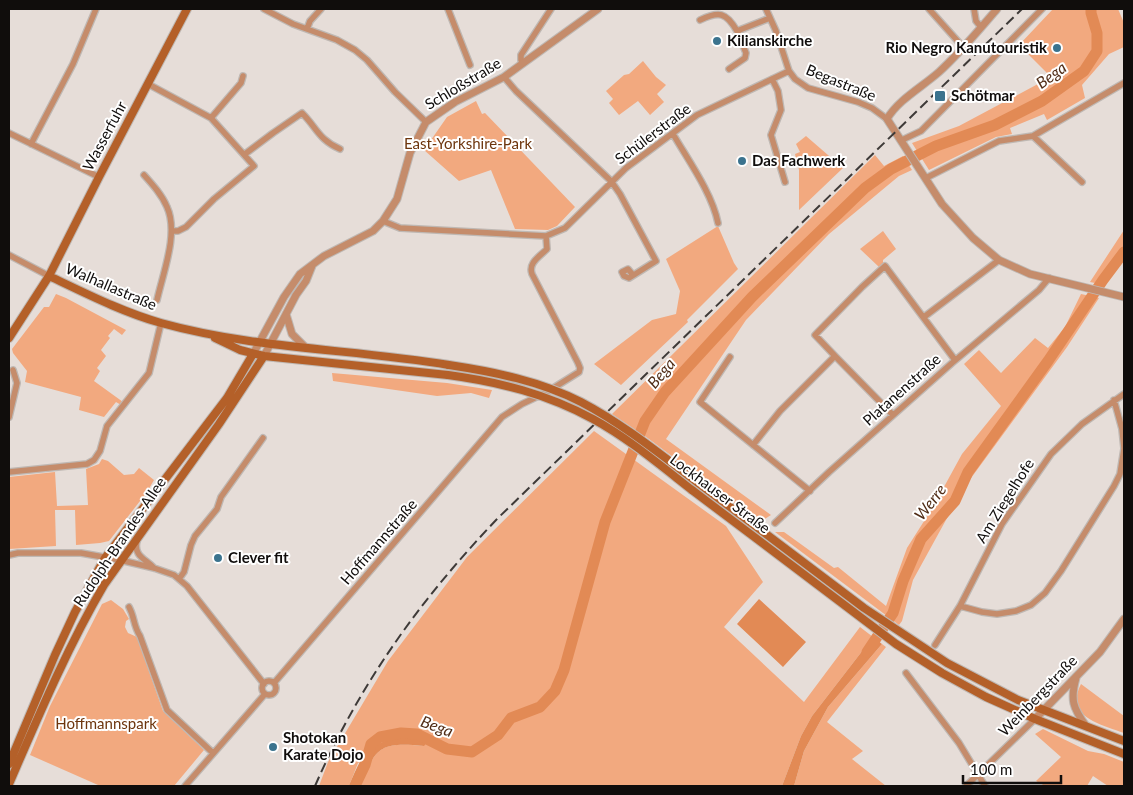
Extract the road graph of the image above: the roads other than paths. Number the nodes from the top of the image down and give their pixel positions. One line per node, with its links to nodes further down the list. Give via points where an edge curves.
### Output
1 (96, 9): 35 (street, via 73,64)
2 (187, 9): 27 (main road, Wasserfuhr)
3 (264, 9): 16 (street)
4 (321, 9): 16 (street)
5 (448, 9): 20 (street)
6 (551, 9): 19 (street, via 521,54)
7 (598, 9): 19 (street, Schloßstraße)
8 (766, 9): 13 (street, Begastraße)
9 (929, 9): 18 (street)
10 (974, 9): 15 (street)
11 (997, 9): 15 (street)
12 (1042, 9): 34 (street, via 921,131)
13 (770, 18): 17 (street); 22 (street, Begastraße)
14 (700, 20): 17 (street, via 717,14 726,16)
15 (981, 27): 18 (street)
16 (307, 29): 30 (street, via 338,40 367,60)
17 (737, 31): 21 (street, via 745,58)
18 (963, 48): 29 (street, via 898,106)
19 (523, 63): 24 (street, Schloßstraße)
20 (470, 65)
21 (729, 69)
22 (788, 72): 25 (street, Schülerstraße); 29 (street, Begastraße, via 808,88 858,102)
23 (243, 76): 28 (street, via 241,83)
24 (504, 77): 30 (street, Schloßstraße, via 455,102); 41 (street)
25 (772, 79): 32 (street, Schülerstraße, via 697,115); 42 (street, via 781,110 771,136)
26 (1124, 83): 33 (street)
27 (148, 84): 28 (street); 39 (main road, Wasserfuhr)
28 (211, 118): 37 (street)
29 (888, 119): 34 (street, Begastraße)
30 (426, 122): 44 (street, Schloßstraße, via 410,153 398,199)
31 (9, 133): 35 (street)
32 (673, 134): 41 (street, Schülerstraße); 45 (street)
33 (1033, 136): 40 (street, via 998,141); 43 (street)
34 (902, 140): 40 (street, Begastraße)
35 (31, 144): 39 (street)
36 (340, 150): 37 (street, via 316,132 302,114)
37 (245, 154): 46 (street, via 254,166 186,227)
38 (144, 175): 46 (street, via 166,204)
39 (99, 177): 52 (main road, Wasserfuhr)
40 (926, 178): 49 (street, Begastraße, via 954,218)
41 (611, 181): 47 (street, Schülerstraße, via 565,228); 51 (street, via 656,261)
42 (785, 182)
43 (1082, 182)
44 (383, 221): 47 (street, Schülerstraße, via 400,228); 50 (street, Schloßstraße, via 373,231)
45 (718, 223)
46 (172, 231): 55 (street)
47 (546, 236): 92 (street, Hoffmannstraße, via 547,249 530,268 580,368 577,375 502,418)
48 (9, 255): 52 (street, Walhallastraße)
49 (999, 260): 53 (street, Begastraße, via 1030,274); 57 (street)
50 (312, 266): 56 (street, Schloßstraße); 61 (street, Schloßstraße, via 293,284)
51 (633, 275)
52 (49, 276): 58 (main road, Walhallastraße, via 114,306); 60 (main road, Wasserfuhr)
53 (1049, 278): 54 (street, Begastraße); 68 (street, Platanenstraße)
54 (1124, 297)
55 (157, 300)
56 (286, 314): 62 (street, Schloßstraße); 63 (street, via 292,334)
57 (924, 317): 66 (street, via 885,266 815,335); 68 (street)
58 (161, 323): 59 (main road, Walhallastraße); 77 (street, via 149,373 107,426 94,460 87,464)
59 (206, 334): 61 (main road, Walhallastraße); 64 (main road, Walhallastraße)
60 (9, 338)
61 (259, 343): 62 (main road, Walhallastraße); 64 (street, Schloßstraße)
62 (270, 344): 63 (main road, Lockhauser Straße); 65 (street, Schloßstraße)
63 (306, 348): 95 (main road, Lockhauser Straße, bridge, via 502,374 580,401 623,427 902,634 981,682)
64 (253, 354): 65 (main road, Walhallastraße); 82 (main road, Rudolph-Brandes-Allee, via 227,398)
65 (264, 356): 80 (main road, Rudolph-Brandes-Allee); 96 (main road, Lockhauser Straße, bridge, via 487,380 544,396 573,409 617,434 896,644 979,693)
66 (836, 356): 72 (street); 75 (street, via 780,411)
67 (730, 357): 75 (street, via 700,402)
68 (955, 360): 72 (street, Platanenstraße)
69 (13, 370): 73 (street, via 17,384)
70 (1124, 394): 71 (street, Am Ziegelhofe)
71 (1114, 400): 76 (street); 86 (street, Am Ziegelhofe, via 1050,454 1002,524)
72 (892, 416): 78 (street, Platanenstraße)
73 (9, 417)
74 (263, 438): 85 (street, via 221,497 217,509 195,536)
75 (753, 445): 78 (street)
76 (1124, 449): 86 (street, via 1120,474 1114,486 1044,594 1016,612 997,614)
77 (9, 472)
78 (810, 490): 79 (street, Platanenstraße)
79 (775, 523)
80 (137, 537): 83 (main road, Rudolph-Brandes-Allee); 84 (street, via 137,552)
81 (9, 555): 82 (street, via 81,553)
82 (105, 558): 83 (street); 101 (main road, Rudolph-Brandes-Allee, via 75,612)
83 (120, 560): 84 (street); 103 (main road, Rudolph-Brandes-Allee, via 89,609)
84 (154, 568): 85 (street)
85 (179, 579): 93 (street)
86 (960, 606): 89 (street, Am Ziegelhofe)
87 (129, 608): 99 (street, via 134,617 133,626 140,636 167,710)
88 (1124, 619): 91 (street, Weinbergstraße, via 1111,639)
89 (935, 645)
90 (906, 673): 102 (street, via 954,736)
91 (1076, 677): 95 (street, Weinbergstraße); 97 (street, via 1072,697)
92 (274, 683): 93 (street); 94 (street, via 275,693)
93 (264, 684): 94 (street)
94 (265, 694): 99 (street)
95 (1044, 710): 96 (street, Weinbergstraße); 97 (main road, Lockhauser Straße)
96 (1035, 719): 100 (main road, Lockhauser Straße); 102 (street, Weinbergstraße)
97 (1086, 726): 98 (main road, Lockhauser Straße)
98 (1124, 741)
99 (213, 753): 104 (street)
100 (1124, 754)
101 (9, 764)
102 (978, 775): 105 (street, Weinbergstraße); 106 (street)
103 (9, 784)
104 (186, 786)
105 (966, 786)
106 (985, 786)

